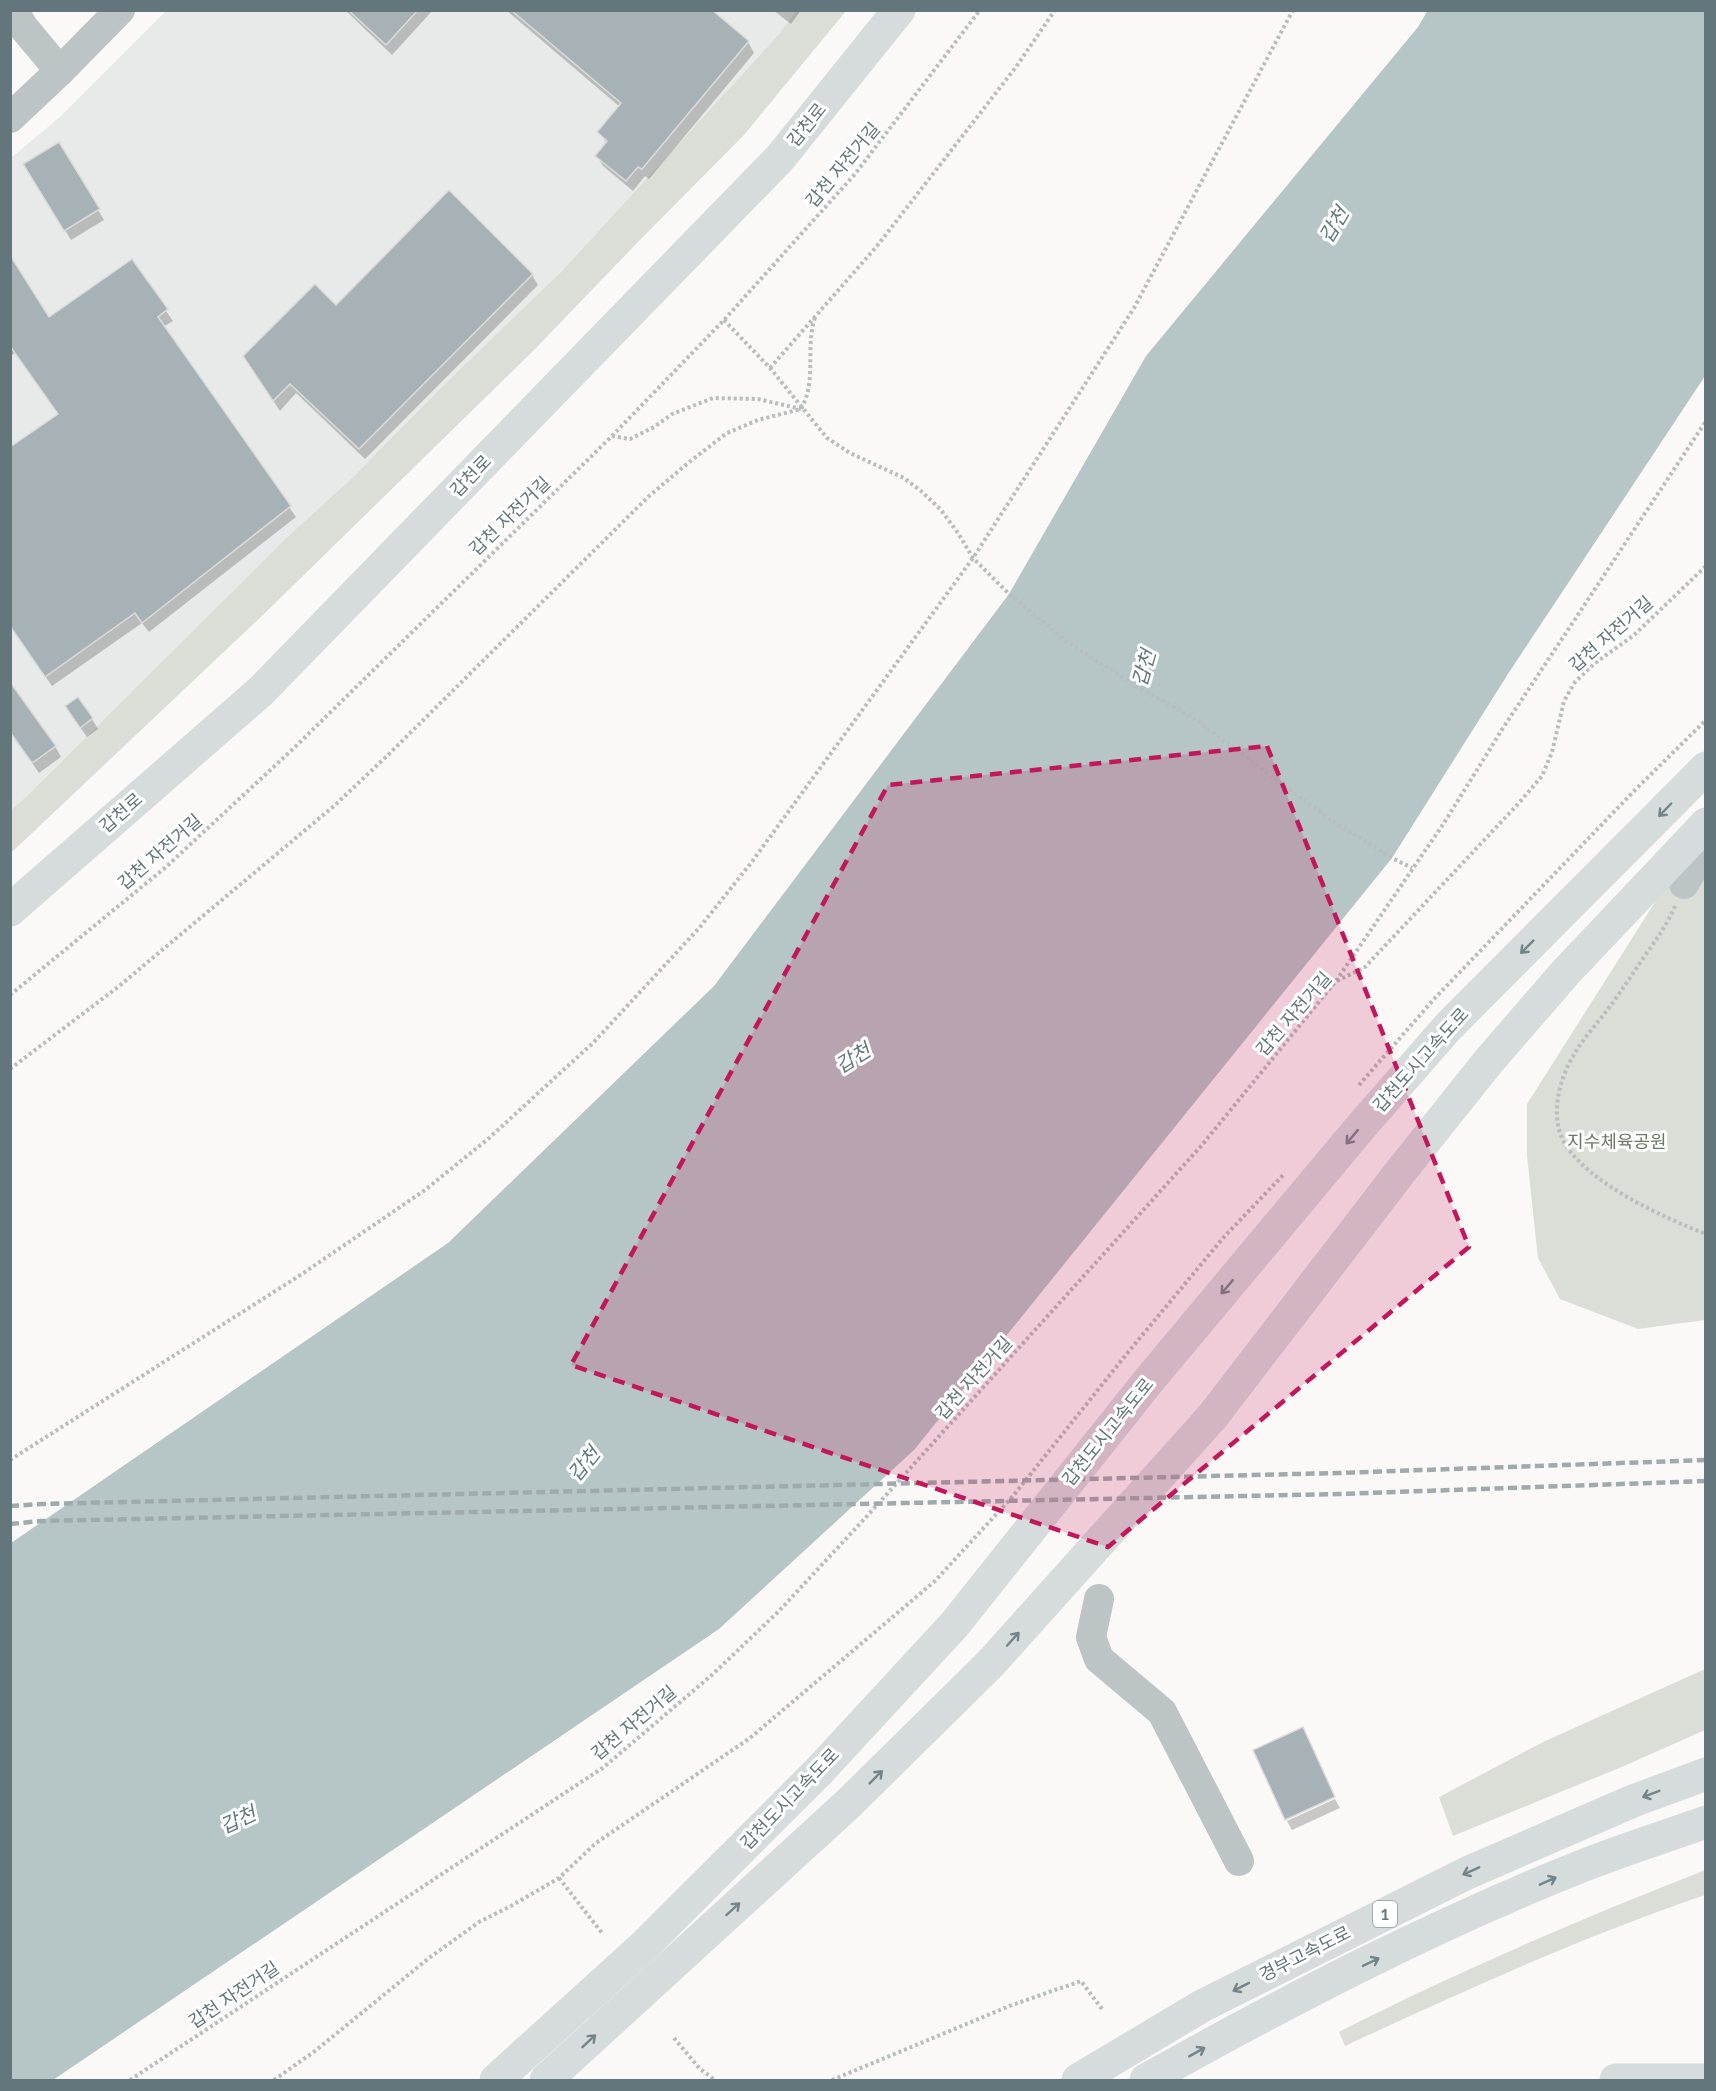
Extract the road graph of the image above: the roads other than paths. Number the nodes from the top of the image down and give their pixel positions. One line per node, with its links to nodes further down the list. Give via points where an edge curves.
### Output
1 (13, 10): 4 (street)
2 (120, 10): 4 (street)
3 (900, 10): 10 (main road, 갑천로, via 780,158 261,691)
4 (60, 71): 5 (street)
5 (10, 118)
6 (1706, 768): 15 (main road, 갑천도시고속도로, one-way to 15, via 1448,1027 1158,1370 954,1625 820,1770 645,1946)
7 (1706, 824): 16 (main road, one-way to 7, via 848,1804 990,1664 1212,1417 1496,1053 1565,973)
8 (1706, 851): 9 (street)
9 (1684, 884)
10 (10, 910)
11 (1099, 1599): 14 (street, via 1091,1637 1099,1659 1161,1712)
12 (1700, 1774): 17 (main road, 경부고속도로 / 1, one-way to 17, via 1467,1873 1202,2006)
13 (1706, 1822): 18 (main road, 경부고속도로 / 1, one-way to 13, via 1255,2020 1435,1930 1581,1866)
14 (1239, 1861)
15 (496, 2080)
16 (546, 2080)
17 (1078, 2080)
18 (1146, 2080)
19 (1616, 2080): 20 (main road)
20 (1706, 2080)

